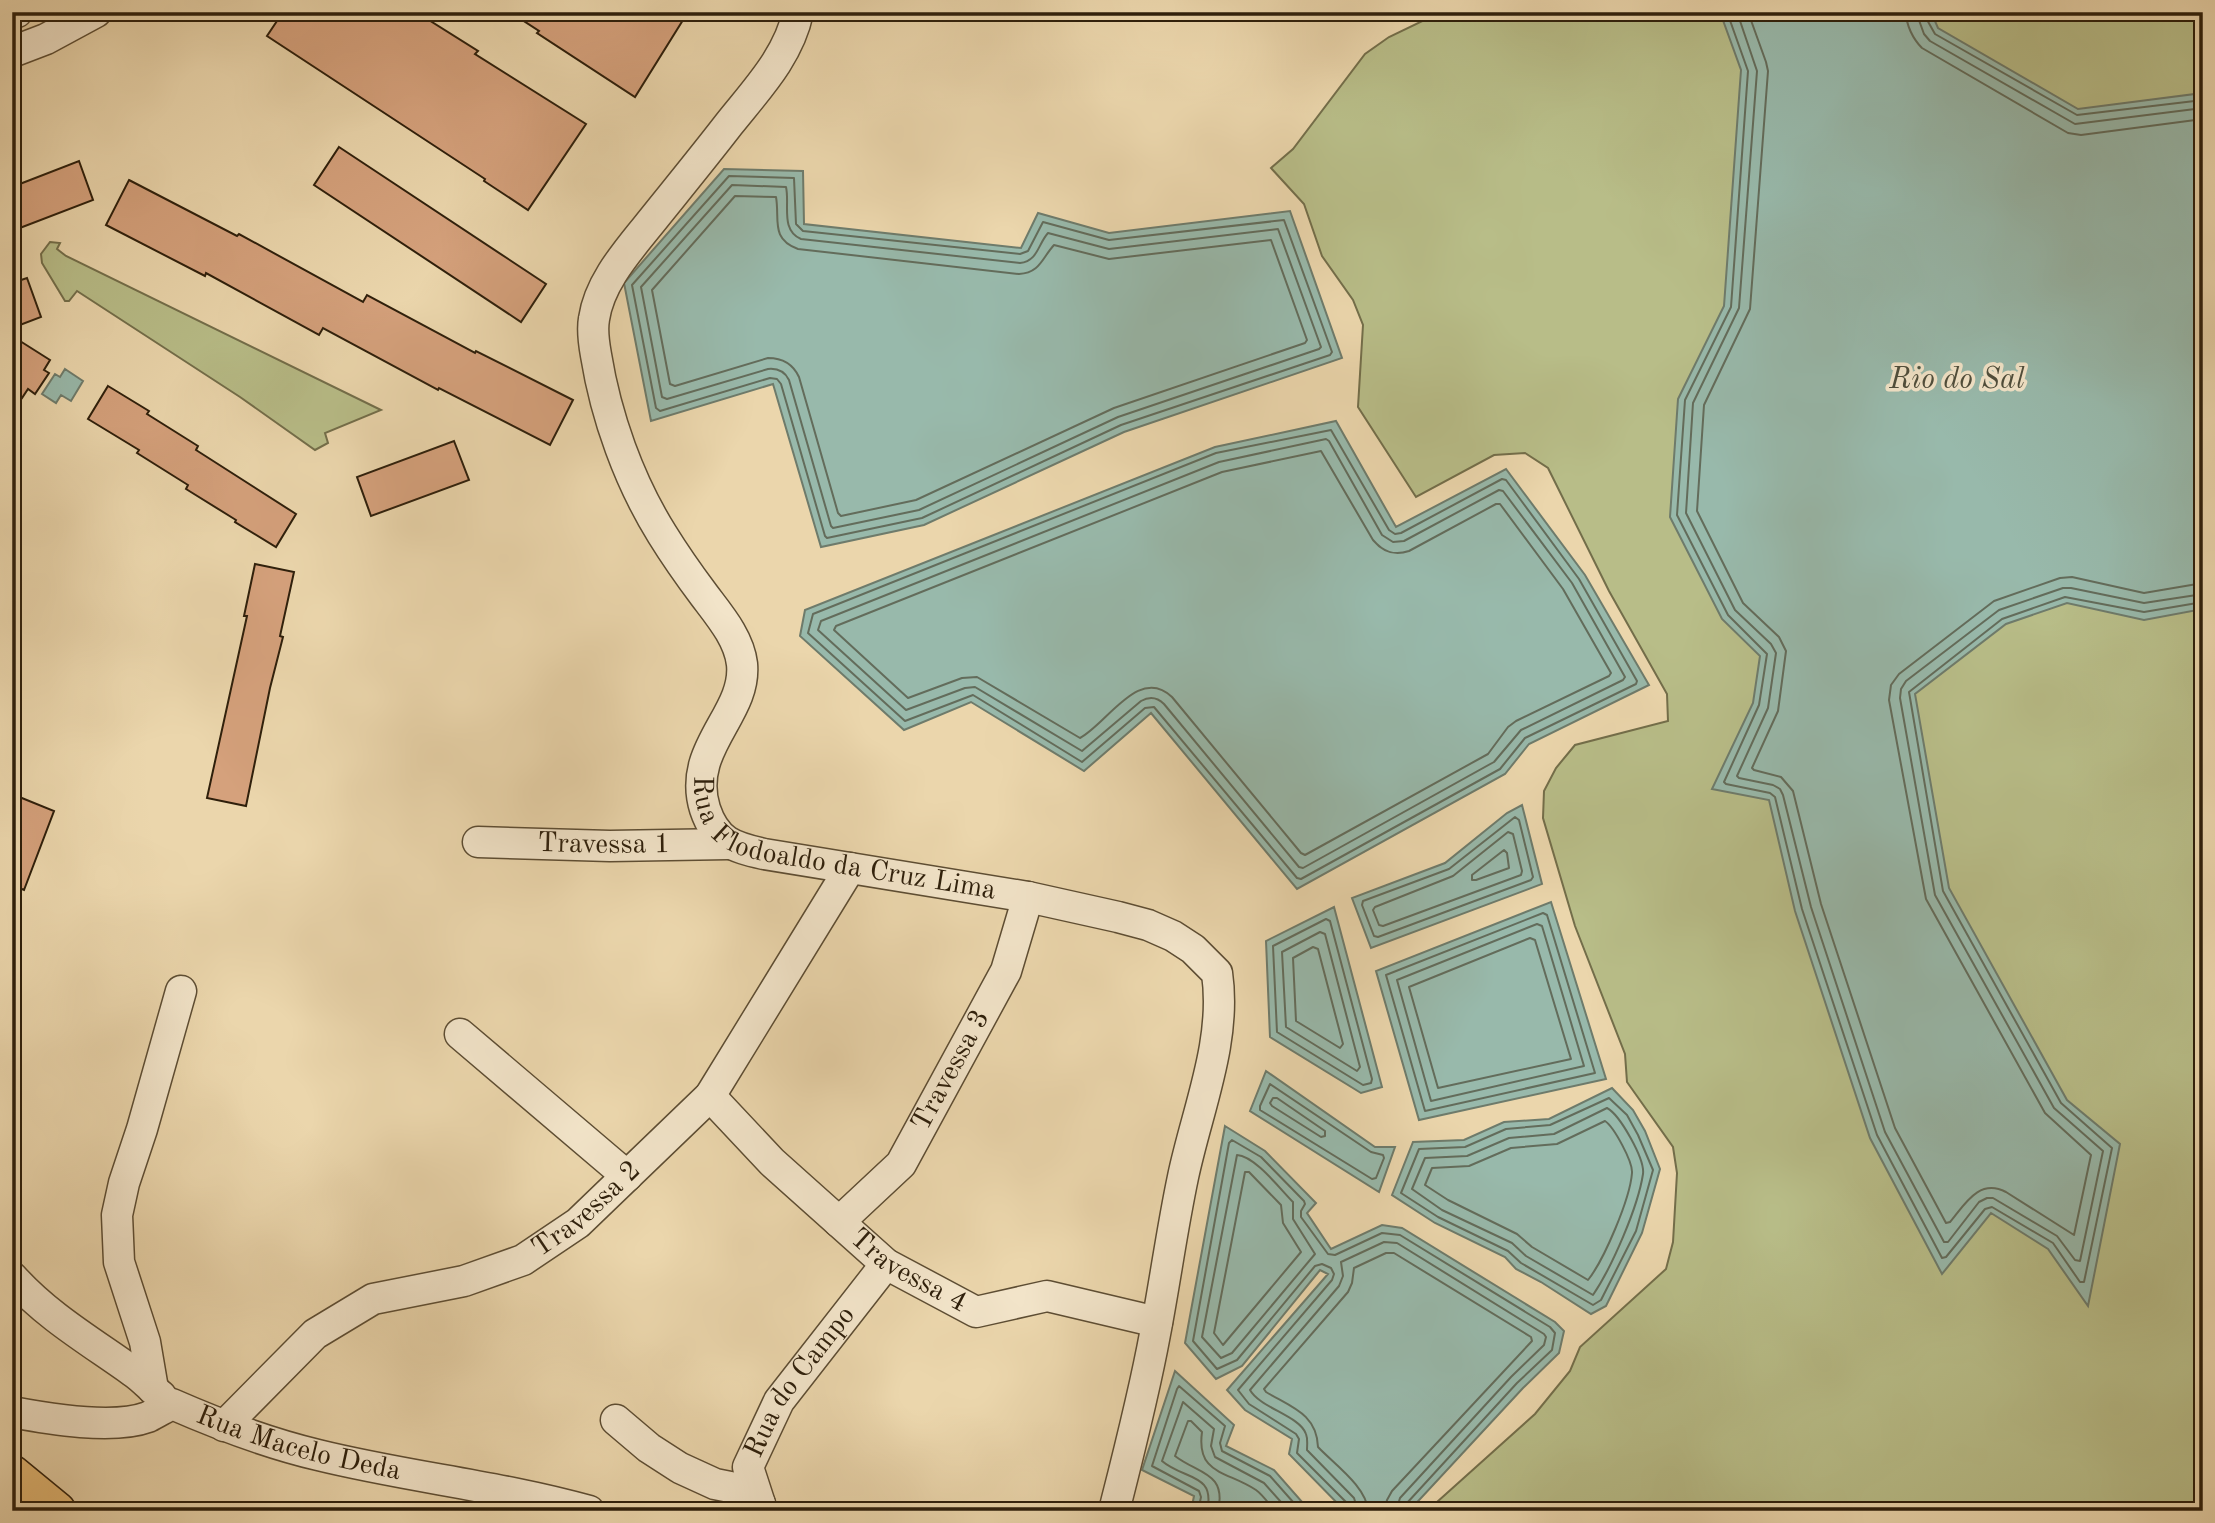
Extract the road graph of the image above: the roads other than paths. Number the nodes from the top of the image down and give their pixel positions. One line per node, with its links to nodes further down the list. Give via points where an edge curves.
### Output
1 (96, 12): 3 (street)
2 (798, 12): 5 (street, Rua Flodoaldo da Cruz Lima, via 778,59 619,264 594,318 596,355 609,410 642,499 726,626 741,658 738,690 706,758 701,782 707,814)
3 (12, 52)
4 (478, 842): 5 (street, Travessa 1)
5 (728, 844): 6 (street, Rua Flodoaldo da Cruz Lima)
6 (850, 868): 7 (street, Rua Flodoaldo da Cruz Lima); 10 (street, Travessa 2)
7 (1028, 897): 12 (street, Travessa 3, via 1006,971 901,1164); 15 (street, Rua Flodoaldo da Cruz Lima, via 1162,930 1193,949 1217,973 1218,1026 1172,1229)
8 (181, 991): 16 (street, via 117,1215 119,1262)
9 (460, 1034): 11 (street)
10 (710, 1096): 11 (street, Travessa 2); 12 (street, Travessa 4)
11 (627, 1176): 19 (street, Travessa 2, via 578,1223 523,1260 464,1281 373,1298 340,1318 315,1334)
12 (839, 1222): 13 (street, Travessa 4)
13 (886, 1264): 15 (street, Travessa 4, via 976,1312 1047,1296); 21 (street, Rua do Campo, via 779,1401 748,1467)
14 (12, 1277): 16 (street, via 37,1304)
15 (1157, 1322): 24 (street, Rua Flodoaldo da Cruz Lima)
16 (162, 1397): 17 (street, Rua Macelo Deda, via 146,1418 103,1422); 19 (street, Rua Macelo Deda)
17 (12, 1412)
18 (616, 1420): 21 (street, via 680,1468 735,1488)
19 (224, 1426): 23 (street, Rua Macelo Deda, via 320,1456)
20 (12, 1474): 22 (main road)
21 (758, 1507)
22 (57, 1511)
23 (589, 1511)
24 (1114, 1511)

